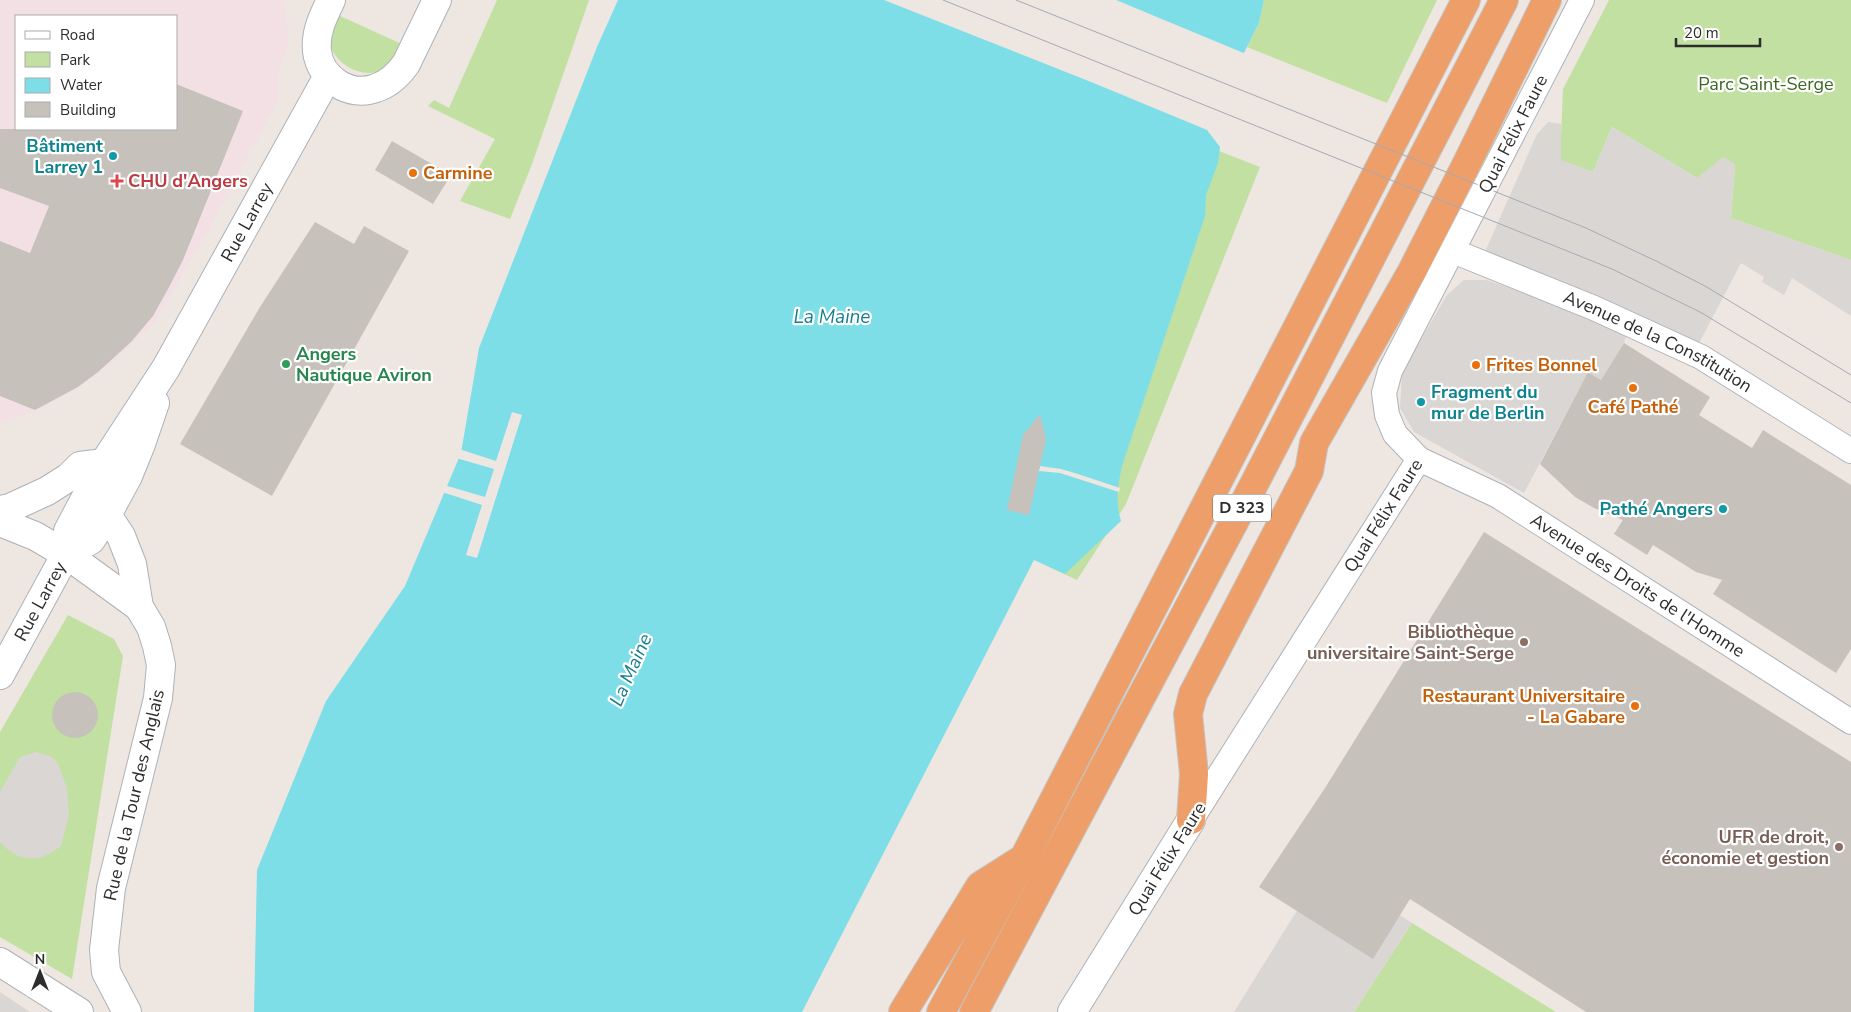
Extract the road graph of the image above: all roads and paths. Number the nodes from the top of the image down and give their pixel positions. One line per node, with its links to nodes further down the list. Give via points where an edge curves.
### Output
1 (331, 0): 7 (street, via 318,28 317,44 320,63)
2 (437, 0): 7 (street, via 406,64 390,80 374,89 358,91 344,88)
3 (1466, 0): 23 (highway, D 323)
4 (1504, 0): 14 (highway, D 323)
5 (1547, 0): 10 (highway, via 1411,273)
6 (1582, 0): 8 (street, Quai Félix Faure)
7 (328, 76): 9 (street, Rue Larrey)
8 (1453, 250): 11 (street, Avenue de la Constitution, via 1594,308 1701,357); 12 (street, Quai Félix Faure, via 1390,371 1384,393 1387,416 1395,434)
9 (166, 368): 13 (street, Rue Larrey); 16 (street, Rue Larrey, via 141,444)
10 (1314, 443): 14 (highway); 22 (highway, via 1308,471 1193,694 1188,714 1194,774)
11 (1851, 452)
12 (1419, 459): 21 (street, Avenue des Droits de l'Homme, via 1498,496); 22 (street, Quai Félix Faure)
13 (104, 463): 15 (street, via 80,466 47,491); 18 (street, Rue Larrey, via 68,531)
14 (1251, 490): 29 (highway, D 323)
15 (0, 510)
16 (107, 515): 18 (street, Rue Larrey, via 91,540); 19 (street, via 121,536 132,564)
17 (0, 522): 18 (street, Rue de la Tour des Anglais, via 35,536)
18 (66, 554): 19 (street, Rue de la Tour des Anglais); 20 (street, Rue Larrey)
19 (139, 607): 26 (street, Rue de la Tour des Anglais, via 151,627 161,665 158,698 109,900 104,950 106,972)
20 (0, 675)
21 (1851, 722)
22 (1191, 820): 30 (street, Quai Félix Faure)
23 (1024, 858): 27 (highway, via 980,886); 28 (highway, D 323)
24 (0, 962): 25 (street)
25 (79, 1012)
26 (127, 1012)
27 (903, 1012)
28 (941, 1012)
29 (974, 1012)
30 (1072, 1012)

